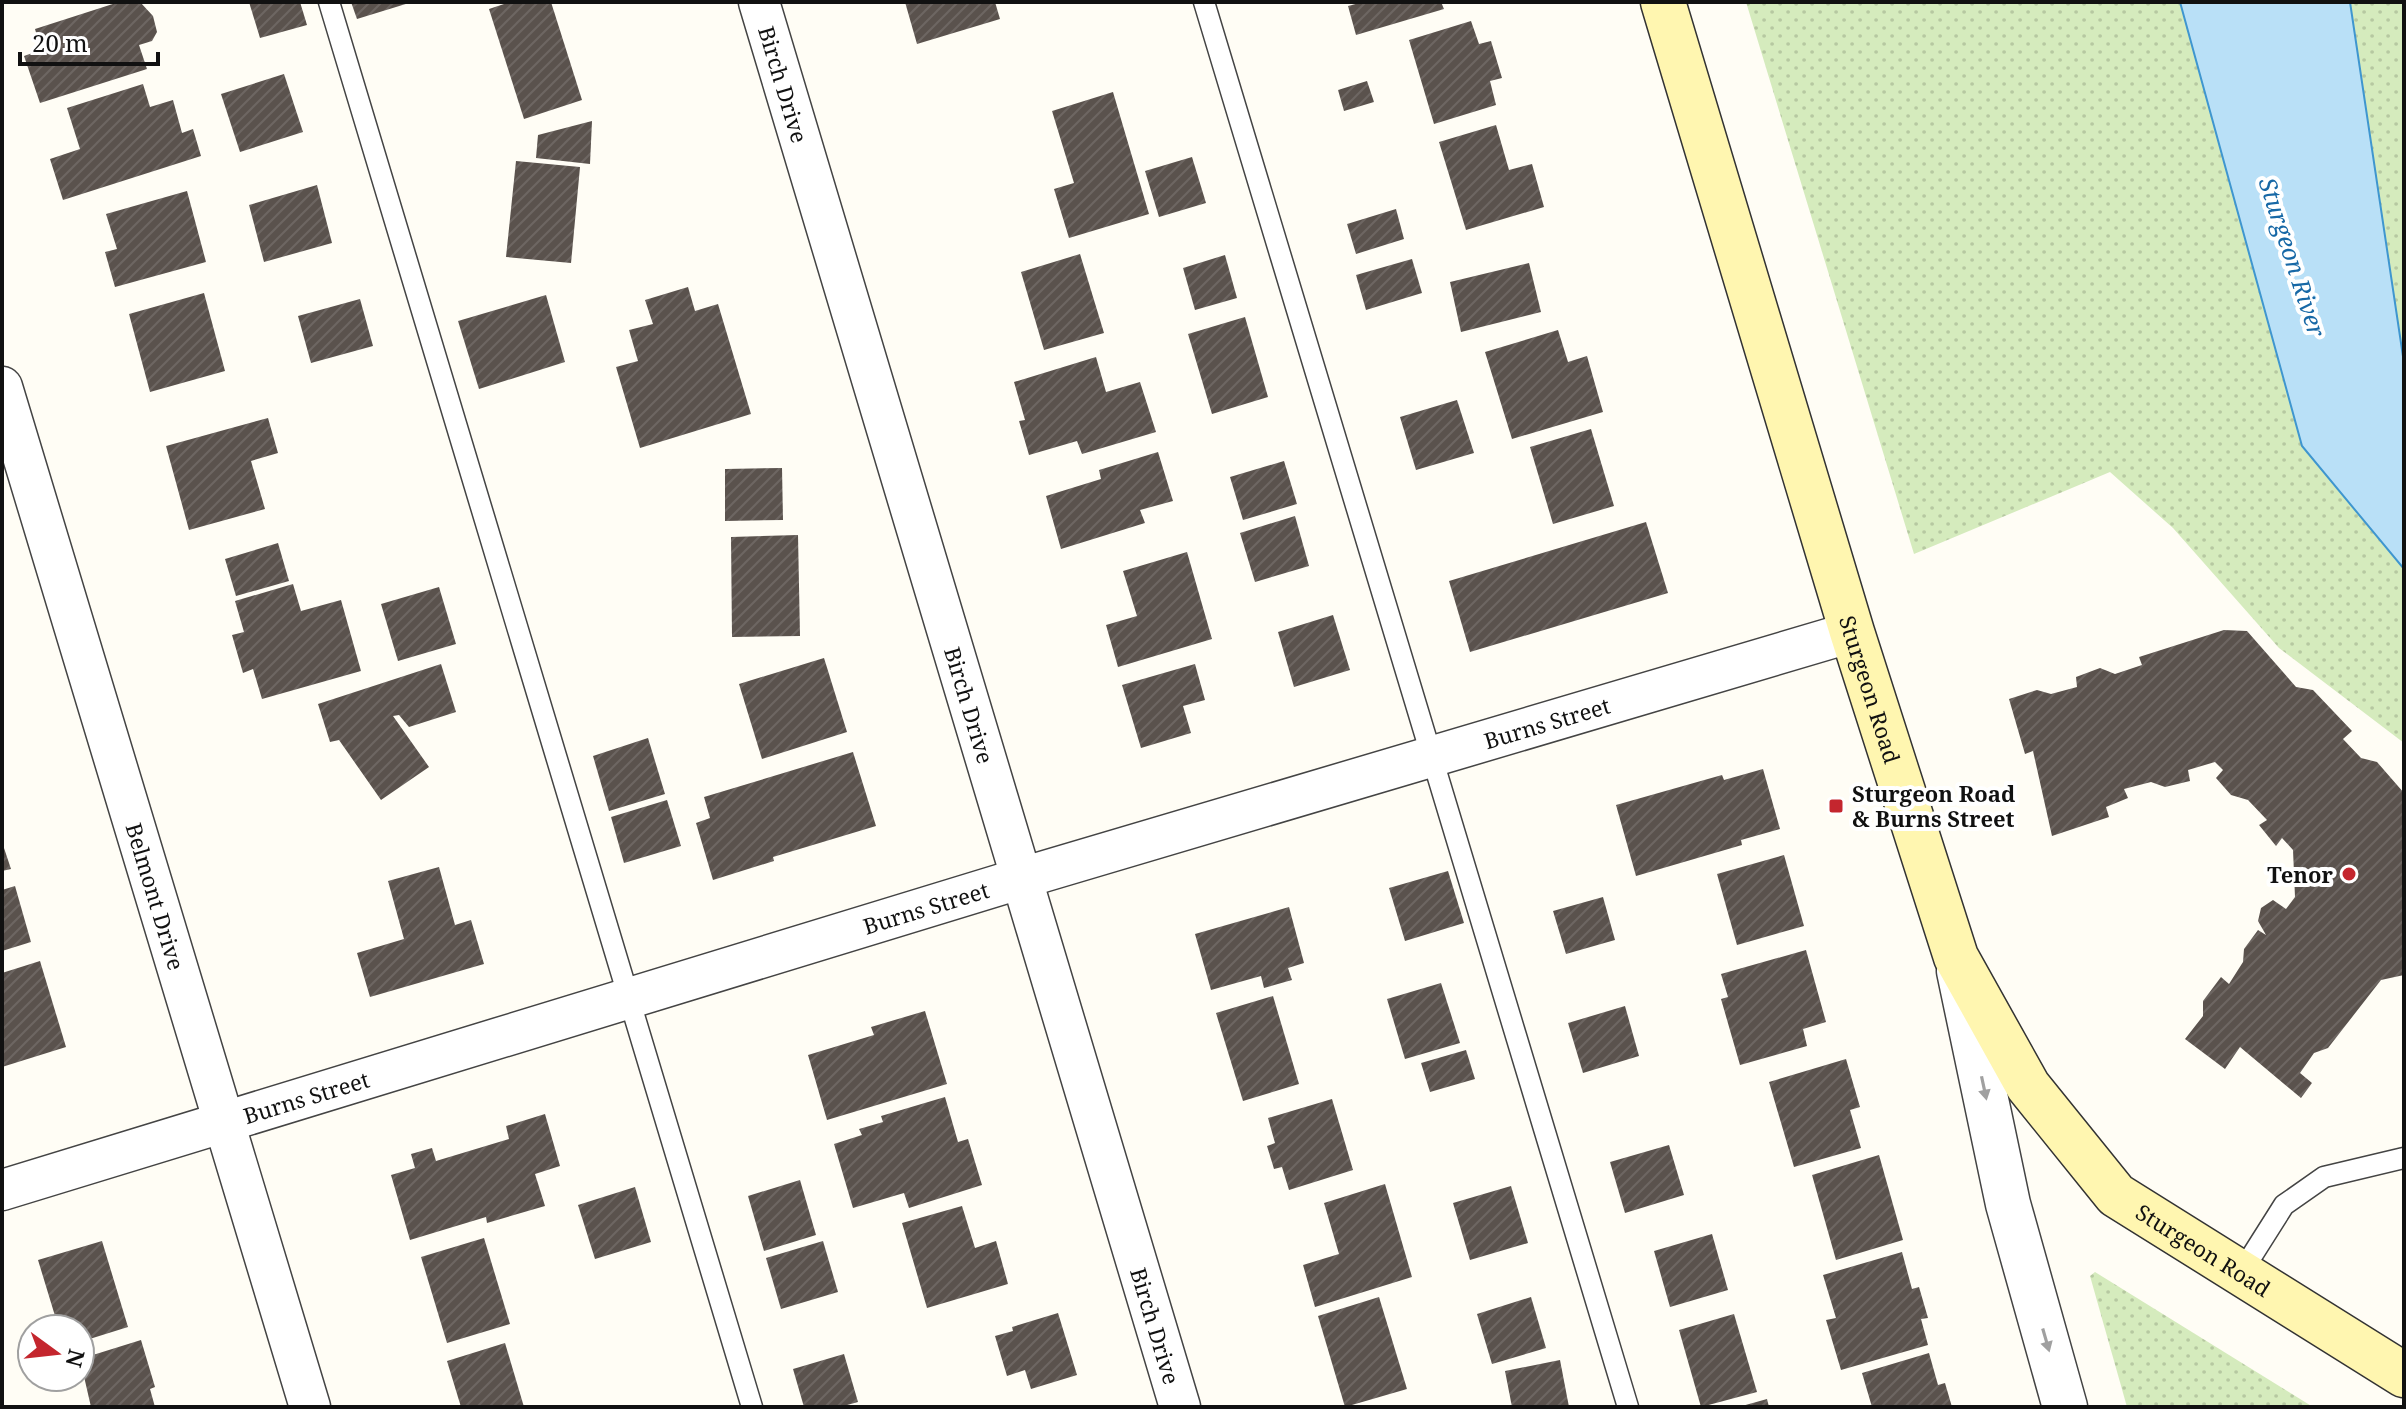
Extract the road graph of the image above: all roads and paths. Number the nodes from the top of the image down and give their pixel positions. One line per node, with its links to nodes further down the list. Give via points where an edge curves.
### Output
1 (329, 2): 10 (lane)
2 (759, 2): 8 (street, Birch Drive)
3 (1204, 2): 7 (lane)
4 (1663, 2): 6 (main road, Sturgeon Road)
5 (2, 387): 11 (street, Belmont Drive)
6 (1852, 632): 7 (street, Burns Street); 9 (main road, Sturgeon Road)
7 (1433, 759): 8 (street, Burns Street); 19 (lane)
8 (1022, 878): 10 (street, Burns Street); 18 (street, Birch Drive)
9 (1956, 957): 14 (main road, Sturgeon Road, via 2028,1086 2116,1195); 20 (street, one-way to 20, via 2008,1204)
10 (631, 999): 11 (street, Burns Street); 17 (lane)
11 (222, 1120): 13 (street, Burns Street); 16 (street, Belmont Drive)
12 (2403, 1160): 14 (lane, via 2324,1177 2284,1205)
13 (2, 1190)
14 (2241, 1273): 15 (main road, Sturgeon Road)
15 (2404, 1375)
16 (310, 1407)
17 (752, 1407)
18 (1180, 1407)
19 (1628, 1407)
20 (2065, 1407)

